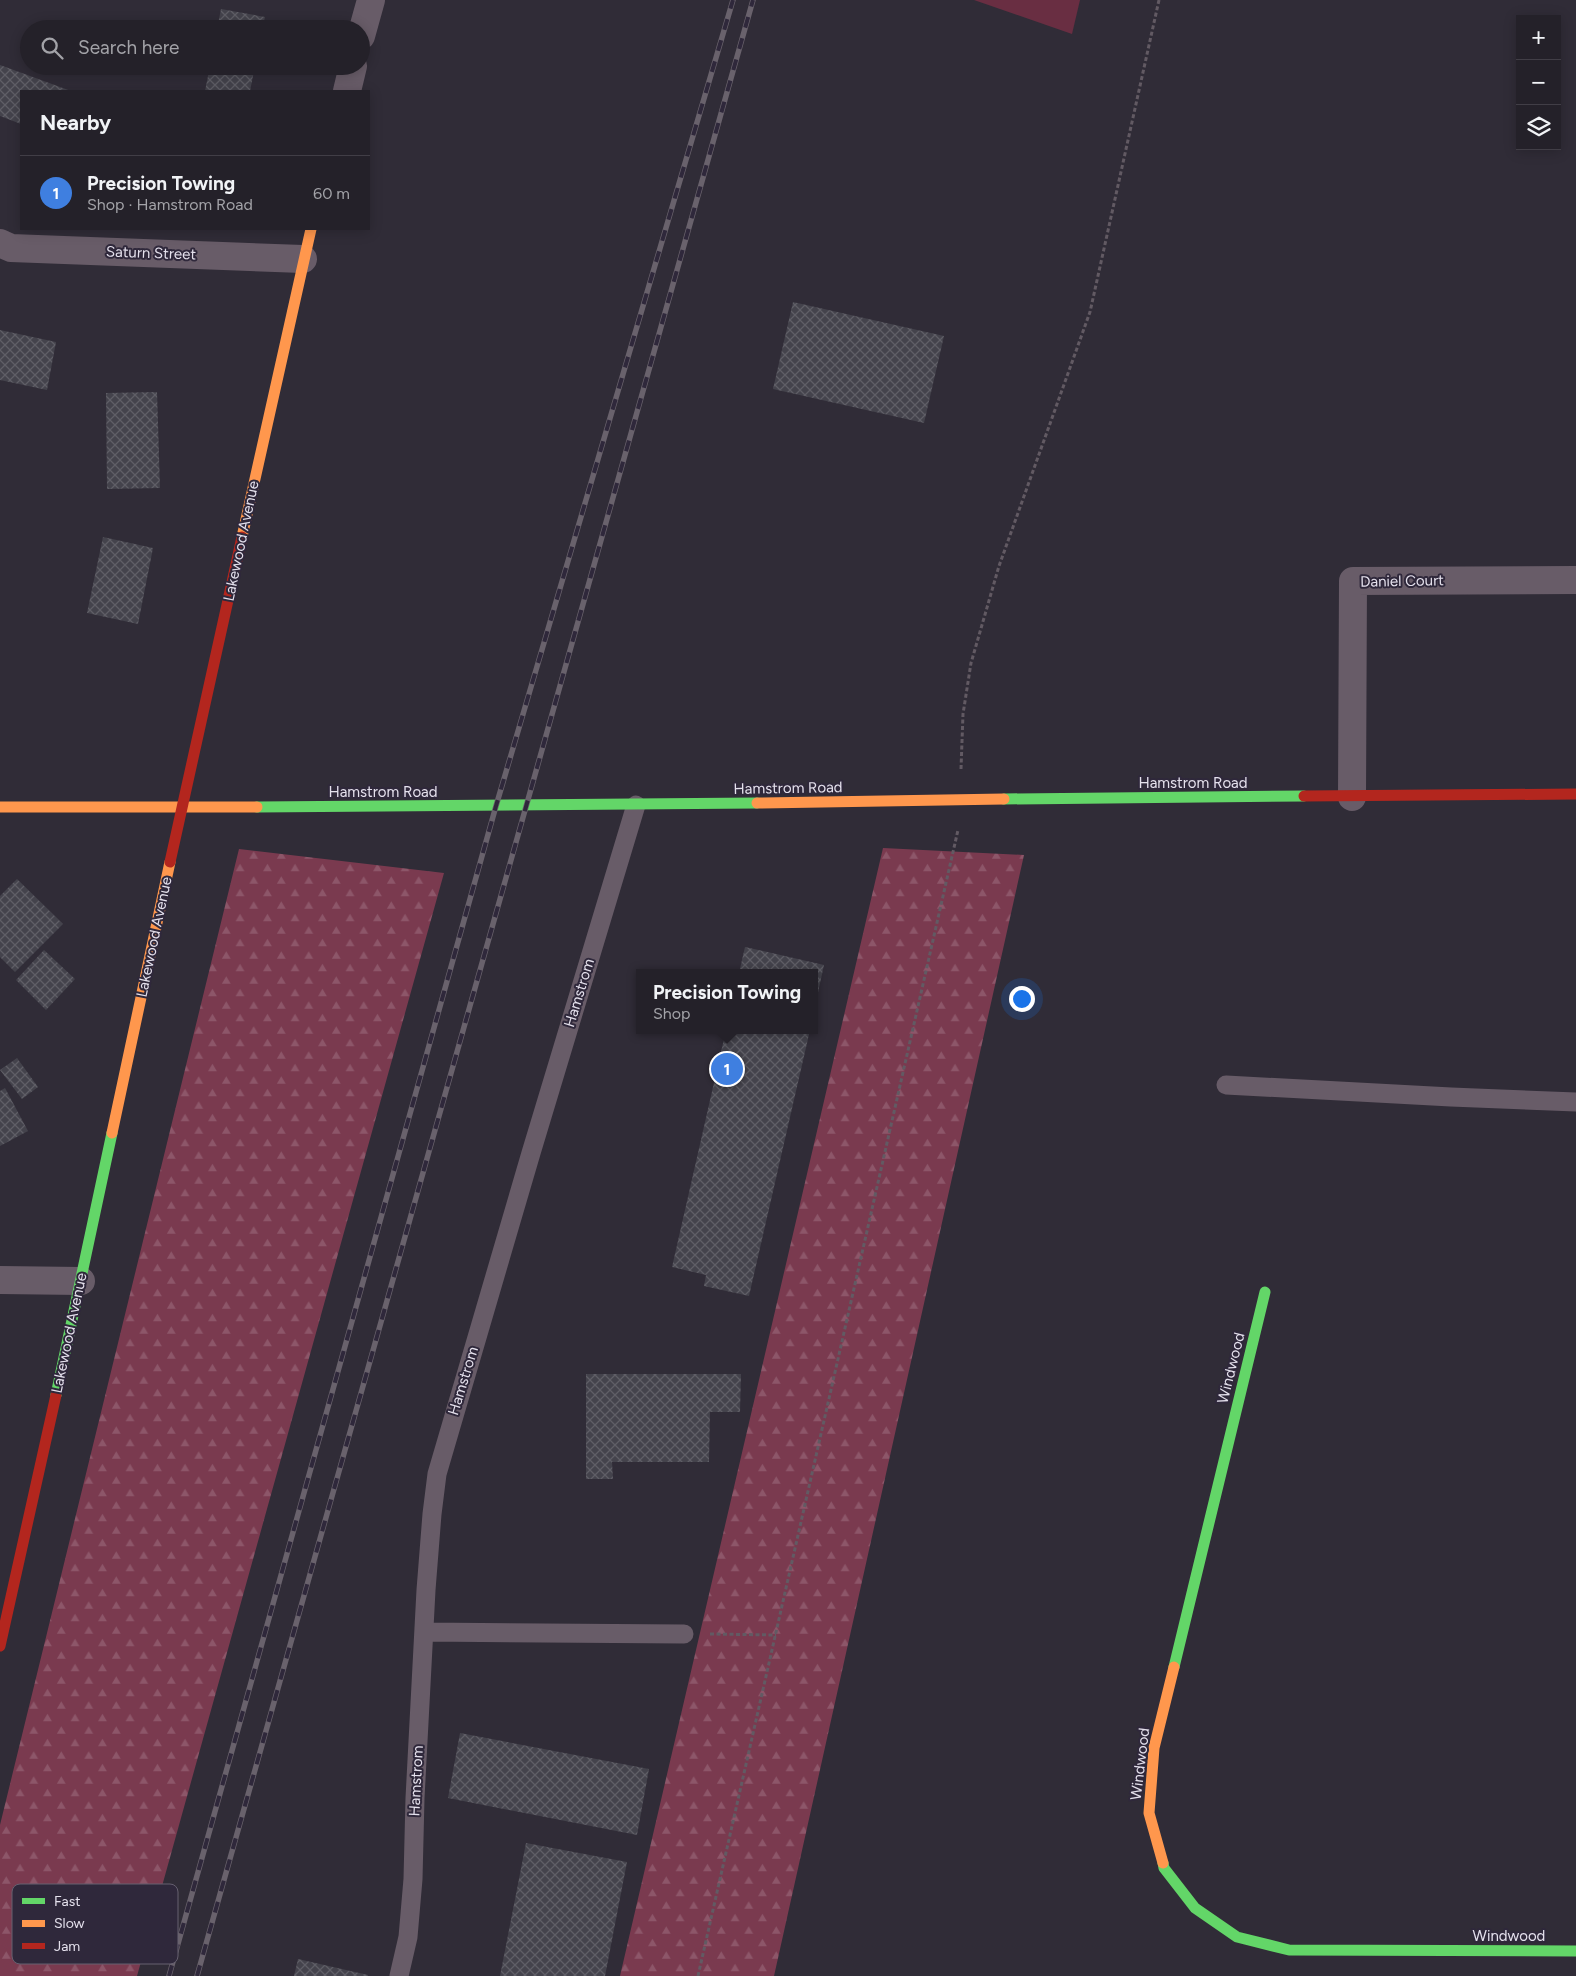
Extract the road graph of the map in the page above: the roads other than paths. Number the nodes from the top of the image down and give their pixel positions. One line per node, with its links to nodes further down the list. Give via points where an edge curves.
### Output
1 (370, 0): 2 (street)
2 (365, 20)
3 (351, 75): 4 (street)
4 (347, 90)
5 (311, 230): 7 (street, Lakewood Avenue)
6 (0, 243): 7 (street, Saturn Street, via 11,248)
7 (303, 259): 13 (street, Lakewood Avenue)
8 (1576, 580): 10 (street, Daniel Court, via 1353,581)
9 (1576, 794): 10 (street, Hamstrom Road)
10 (1352, 797): 11 (street, Hamstrom Road)
11 (636, 805): 13 (street, Hamstrom Road); 19 (lane, Hamstrom, via 439,1466 432,1514)
12 (0, 807): 13 (street, Hamstrom Road)
13 (182, 808): 17 (street, Lakewood Avenue)
14 (1226, 1085): 15 (lane)
15 (1576, 1102)
16 (0, 1280): 17 (street)
17 (81, 1281): 21 (street, Lakewood Avenue)
18 (1264, 1292): 22 (street, Windwood, via 1154,1748 1149,1813 1164,1868 1195,1908 1237,1937 1289,1950)
19 (424, 1632): 20 (lane); 23 (lane, Hamstrom, via 413,1879 408,1937)
20 (684, 1634)
21 (0, 1646)
22 (1576, 1951)
23 (399, 1976)

